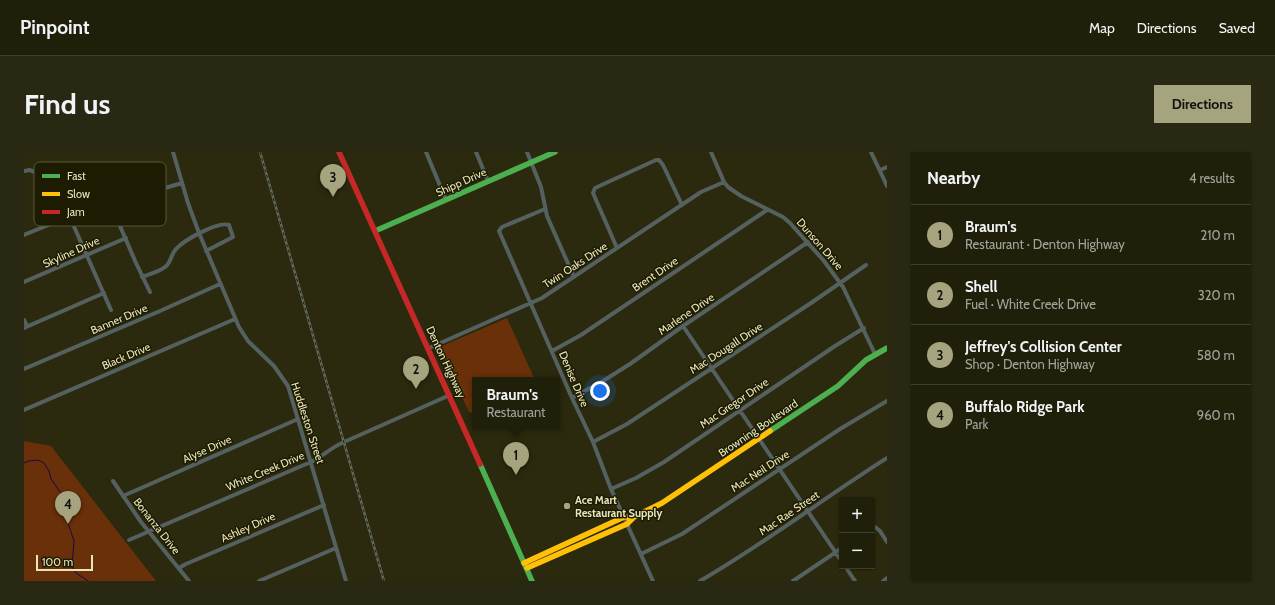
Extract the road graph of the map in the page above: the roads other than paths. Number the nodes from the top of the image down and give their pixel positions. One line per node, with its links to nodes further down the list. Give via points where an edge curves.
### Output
1 (173, 152): 16 (street, Huddleston Street)
2 (339, 152): 26 (street, Denton Highway)
3 (426, 152): 19 (street)
4 (476, 152): 14 (street)
5 (527, 152): 9 (street)
6 (555, 152): 9 (street, Shipp Drive)
7 (711, 152): 15 (street, Dunson Drive)
8 (871, 152): 11 (street)
9 (531, 162): 14 (street, Shipp Drive); 21 (street, via 541,187)
10 (887, 167): 11 (street)
11 (880, 170): 17 (street)
12 (24, 171): 13 (street)
13 (34, 172)
14 (488, 181): 19 (street, Shipp Drive)
15 (724, 182): 20 (street, Twin Oaks Drive, via 701,192); 22 (street, Dunson Drive, via 741,196)
16 (182, 183): 18 (street); 27 (street, Huddleston Street)
17 (887, 186)
18 (166, 188)
19 (446, 200): 26 (street, Shipp Drive)
20 (682, 205): 31 (street, Twin Oaks Drive); 31 (street, via 659,160 595,188 593,193)
21 (545, 210): 36 (street); 42 (street, Denise Drive, via 502,227 499,231)
22 (767, 210): 30 (street, Dunson Drive, via 783,217); 51 (street, Brent Drive, via 581,335)
23 (47, 226): 28 (street)
24 (74, 226): 33 (street)
25 (121, 226): 29 (street)
26 (375, 231): 49 (street, Denton Highway)
27 (199, 234): 32 (street, Huddleston Street); 32 (street, via 212,227 226,224 233,234 231,239); 35 (street, via 177,248 165,267)
28 (24, 235)
29 (126, 238): 33 (street, Skyline Drive); 35 (street)
30 (808, 242): 38 (street, Dunson Drive); 46 (street, Marlene Drive)
31 (617, 248): 36 (street, Twin Oaks Drive)
32 (206, 251): 39 (street, Huddleston Street)
33 (88, 254): 37 (street, Skyline Drive); 41 (street)
34 (866, 265): 38 (street, Mac Dougall Drive)
35 (142, 277): 40 (street)
36 (574, 277): 42 (street, Twin Oaks Drive, via 542,298)
37 (24, 282)
38 (840, 282): 48 (street, Dunson Drive); 53 (street, Mac Dougall Drive)
39 (220, 284): 44 (street, Huddleston Street); 54 (street, Banner Drive)
40 (150, 292)
41 (104, 293): 43 (street); 47 (street)
42 (531, 302): 49 (street, Twin Oaks Drive); 51 (street, Denise Drive)
43 (111, 310)
44 (235, 319): 58 (street, Black Drive); 60 (street, Huddleston Street, via 248,341 274,366 288,386)
45 (24, 320): 47 (street)
46 (683, 326): 53 (street); 56 (street, Marlene Drive, via 619,371)
47 (25, 327)
48 (864, 328): 52 (street, Dunson Drive); 59 (street, Mac Gregor Drive)
49 (428, 348): 55 (street, Denton Highway)
50 (887, 348): 52 (street, Browning Boulevard)
51 (552, 351): 56 (street, Denise Drive)
52 (875, 354): 61 (street, Browning Boulevard, via 838,386)
53 (711, 368): 59 (street); 62 (street, Mac Dougall Drive, via 627,424)
54 (24, 369)
55 (450, 395): 64 (street, White Creek Drive, via 334,446); 85 (street, Denton Highway)
56 (572, 398): 62 (street, Denise Drive)
57 (887, 401): 65 (street, Mac Neil Drive)
58 (24, 410)
59 (740, 410): 61 (street); 67 (street, Mac Gregor Drive, via 655,467)
60 (298, 419): 64 (street, Huddleston Street); 68 (street, Alyse Drive)
61 (759, 439): 65 (street); 72 (street, Browning Boulevard, via 662,503)
62 (593, 442): 67 (street, Denise Drive)
63 (887, 458): 70 (street, Mac Rae Street)
64 (311, 462): 69 (street, Huddleston Street); 75 (street, White Creek Drive)
65 (780, 469): 70 (street); 83 (street, Mac Neil Drive, via 672,540)
66 (113, 481): 68 (street, Bonanza Drive)
67 (611, 489): 71 (street, Denise Drive)
68 (123, 496): 75 (street, Bonanza Drive)
69 (324, 504): 79 (street, Huddleston Street); 86 (street, Ashley Drive)
70 (808, 511): 82 (street); 94 (street, Mac Rae Street)
71 (624, 517): 72 (street, Browning Boulevard); 73 (street, Denise Drive); 77 (street, Browning Boulevard)
72 (634, 517): 73 (street, Browning Boulevard)
73 (627, 524): 80 (street, Browning Boulevard); 83 (street, Denise Drive)
74 (875, 528): 78 (street)
75 (149, 532): 76 (street, White Creek Drive); 86 (street, Bonanza Drive)
76 (129, 540)
77 (570, 542): 80 (street); 85 (street, Browning Boulevard)
78 (887, 542)
79 (336, 548): 90 (street); 91 (street, Huddleston Street)
80 (572, 548): 85 (street, Browning Boulevard)
81 (839, 550): 82 (street)
82 (836, 552): 84 (street); 95 (street)
83 (641, 554): 93 (street, Denise Drive)
84 (839, 557)
85 (525, 565): 92 (street, Denton Highway)
86 (179, 568): 89 (street, Bonanza Drive)
87 (847, 569): 96 (street)
88 (887, 578): 97 (street)
89 (189, 581)
90 (259, 581)
91 (346, 581)
92 (532, 581)
93 (653, 581)
94 (700, 581)
95 (793, 581)
96 (855, 581)
97 (883, 581)

